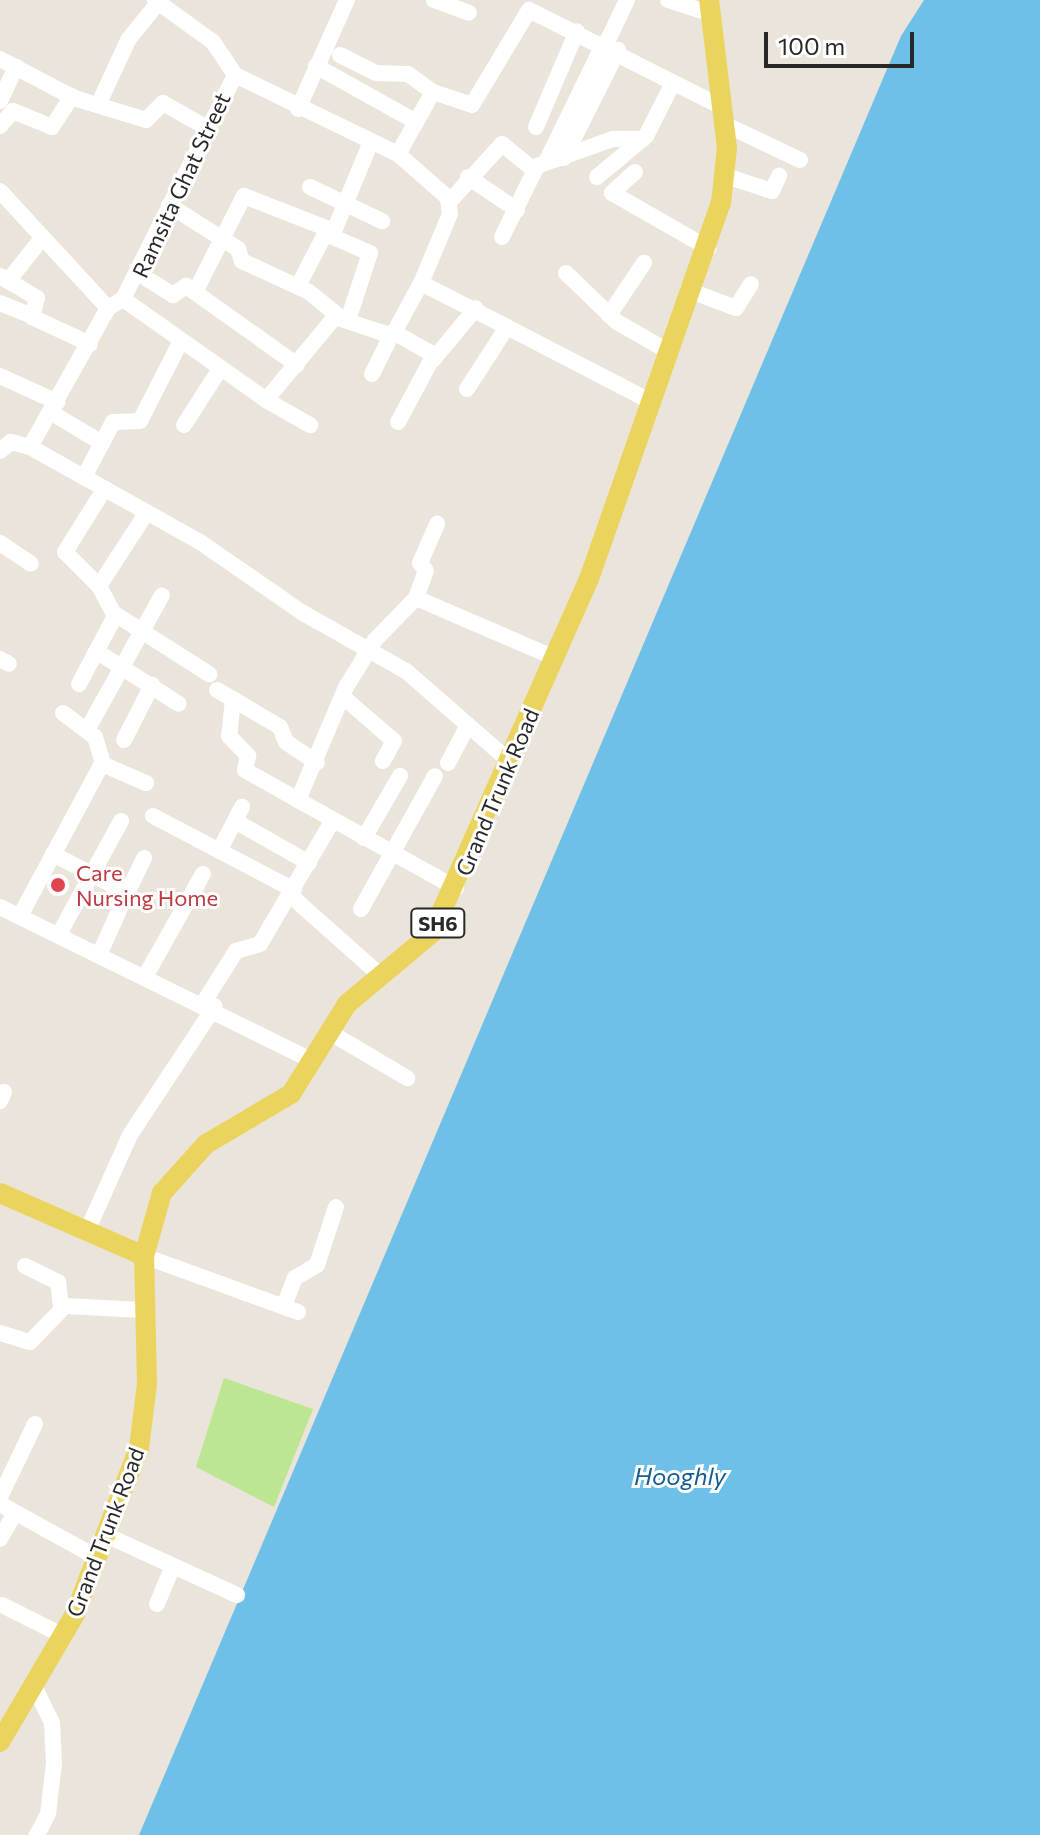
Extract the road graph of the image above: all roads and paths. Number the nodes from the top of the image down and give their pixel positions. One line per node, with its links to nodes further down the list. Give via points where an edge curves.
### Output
1 (347, 0): 12 (street)
2 (434, 0): 7 (street)
3 (627, 0): 9 (street)
4 (668, 0): 6 (street)
5 (156, 1): 14 (street, via 213,42); 19 (street, via 128,40)
6 (709, 6): 21 (main road, Grand Trunk Road / SH6)
7 (469, 13)
8 (577, 31): 9 (street); 16 (street, via 526,11 472,105); 24 (street)
9 (609, 46): 15 (street); 29 (street); 31 (street)
10 (340, 55): 16 (street, via 376,73 408,74)
11 (0, 59): 13 (street)
12 (316, 66): 20 (street); 22 (street)
13 (16, 67): 17 (street); 18 (street)
14 (235, 75): 20 (street, Ramsita Ghat Street); 25 (street, Ramsita Ghat Street)
15 (673, 83): 21 (street); 26 (street)
16 (433, 92): 22 (street)
17 (72, 96): 19 (street); 23 (street, via 52,127 14,111)
18 (0, 101)
19 (100, 101): 25 (street, via 145,120 164,104)
20 (298, 109): 27 (street, Ramsita Ghat Street)
21 (722, 115): 30 (street); 33 (main road, Grand Trunk Road / SH6)
22 (416, 122): 28 (street)
23 (0, 126)
24 (536, 127)
25 (207, 128): 41 (street, Ramsita Ghat Street)
26 (643, 139): 29 (street, via 613,139); 36 (street)
27 (370, 144): 28 (street, Ramsita Ghat Street); 40 (street)
28 (398, 154): 39 (street, Ramsita Ghat Street)
29 (564, 158): 31 (street)
30 (800, 160)
31 (540, 166): 35 (street, via 502,143); 42 (street)
32 (635, 172): 48 (street, via 612,193)
33 (726, 176): 34 (street, via 772,191); 48 (main road, Grand Trunk Road / SH6)
34 (779, 176)
35 (468, 177): 39 (street); 42 (street)
36 (597, 177)
37 (310, 187): 40 (street)
38 (0, 191): 45 (street)
39 (450, 201): 53 (street)
40 (345, 203): 43 (street); 44 (street)
41 (169, 205): 47 (street); 51 (street, Ramsita Ghat Street)
42 (517, 210): 46 (street)
43 (382, 221)
44 (330, 232): 47 (street, via 244,196); 55 (street); 63 (street, via 371,255)
45 (43, 237): 52 (street); 59 (street)
46 (502, 237)
47 (224, 241): 55 (street, via 242,261); 57 (street)
48 (708, 248): 56 (main road, Grand Trunk Road / SH6)
49 (644, 263): 61 (street)
50 (566, 273): 61 (street)
51 (141, 275): 57 (street, via 173,295 184,285); 59 (street, Ramsita Ghat Street)
52 (4, 279): 62 (street, via 37,298)
53 (421, 283): 60 (street); 65 (street)
54 (751, 284): 56 (street, via 736,308)
55 (298, 286): 63 (street)
56 (688, 290): 68 (main road, Grand Trunk Road / SH6)
57 (195, 292): 70 (street)
58 (0, 303): 62 (street)
59 (116, 304): 66 (street); 67 (street, Ramsita Ghat Street)
60 (476, 308): 64 (street); 69 (street)
61 (609, 315): 68 (street)
62 (32, 316): 67 (street)
63 (344, 318): 65 (street); 70 (street)
64 (507, 327): 74 (street); 76 (street)
65 (392, 335): 69 (street, via 431,351); 72 (street)
66 (181, 341): 71 (street); 81 (street, via 137,425 113,422)
67 (90, 344): 77 (street, Ramsita Ghat Street)
68 (664, 349): 76 (main road, Grand Trunk Road / SH6)
69 (433, 360): 78 (street)
70 (297, 365): 75 (street)
71 (220, 369): 75 (street); 79 (street)
72 (372, 374)
73 (0, 376): 77 (street)
74 (467, 389)
75 (266, 400): 80 (street)
76 (648, 400): 97 (main road, Grand Trunk Road / SH6)
77 (54, 407): 81 (street); 82 (street, Ramsita Ghat Street)
78 (398, 422)
79 (184, 425)
80 (310, 425)
81 (102, 443): 84 (street)
82 (30, 447): 83 (street, via 11,442); 84 (street)
83 (0, 451)
84 (84, 477): 85 (street)
85 (105, 488): 86 (street); 90 (street, via 65,552)
86 (147, 512): 90 (street); 95 (street)
87 (437, 524): 92 (street, via 419,564 426,571)
88 (0, 543): 89 (street)
89 (31, 564)
90 (99, 586): 93 (street)
91 (162, 595): 94 (street)
92 (416, 598): 95 (street); 97 (street)
93 (115, 614): 94 (street); 96 (street)
94 (142, 631): 98 (street); 102 (street)
95 (368, 650): 101 (street); 105 (street, via 416,678)
96 (96, 651): 98 (street); 100 (street, via 82,678)
97 (555, 658): 109 (main road, Grand Trunk Road / SH6)
98 (122, 667): 99 (street); 100 (street)
99 (152, 685): 103 (street); 107 (street)
100 (111, 688): 106 (street)
101 (343, 697): 108 (street, via 394,741); 111 (street)
102 (233, 699): 111 (street, via 280,727 288,744); 116 (street, via 229,736 248,756 245,770)
103 (179, 704)
104 (63, 713): 106 (street)
105 (468, 725): 109 (street); 112 (street)
106 (87, 730): 110 (street)
107 (124, 740)
108 (383, 761)
109 (509, 761): 128 (main road, Grand Trunk Road / SH6)
110 (103, 763): 115 (street); 122 (street)
111 (317, 763): 116 (street)
112 (448, 763)
113 (400, 776): 120 (street)
114 (435, 776): 123 (street)
115 (146, 783)
116 (298, 800): 118 (street)
117 (153, 816): 121 (street)
118 (333, 820): 120 (street); 125 (street)
119 (121, 821): 126 (street)
120 (364, 838): 123 (street)
121 (219, 851): 125 (street, via 239,814); 130 (street)
122 (53, 854): 126 (street); 133 (street)
123 (395, 856): 128 (street); 132 (street)
124 (144, 858): 129 (street)
125 (309, 863): 130 (street)
126 (90, 874): 129 (street); 134 (street)
127 (203, 874): 136 (street)
128 (456, 888): 137 (main road, Grand Trunk Road / SH6, via 428,939)
129 (127, 893): 135 (street)
130 (293, 893): 137 (street); 138 (street, via 260,944 236,951)
131 (0, 907): 133 (street)
132 (361, 909)
133 (20, 916): 134 (street)
134 (59, 934): 135 (street)
135 (100, 953): 136 (street)
136 (146, 975): 138 (street)
137 (381, 976): 139 (main road, Grand Trunk Road / SH6)
138 (210, 1004): 140 (street); 144 (street, via 130,1135)
139 (329, 1032): 140 (main road, Grand Trunk Road / SH6); 141 (street)
140 (313, 1061): 145 (main road, Grand Trunk Road / SH6, via 277,1106 206,1144 173,1175)
141 (407, 1078)
142 (0, 1193): 144 (main road)
143 (336, 1207): 145 (street, via 317,1265 295,1278 291,1309)
144 (87, 1231): 145 (main road)
145 (144, 1256): 148 (main road, Grand Trunk Road / SH6)
146 (25, 1266): 147 (street, via 58,1282)
147 (61, 1308): 148 (street); 149 (street, via 30,1342)
148 (143, 1310): 154 (main road, Grand Trunk Road / SH6, via 144,1427)
149 (0, 1333)
150 (35, 1424): 151 (street)
151 (0, 1497)
152 (0, 1504): 153 (street)
153 (15, 1513): 155 (street); 156 (street)
154 (108, 1536): 156 (main road, Grand Trunk Road / SH6); 157 (street)
155 (0, 1539)
156 (98, 1558): 161 (main road, Grand Trunk Road / SH6)
157 (173, 1566): 158 (street); 159 (street)
158 (237, 1595)
159 (157, 1604)
160 (2, 1605): 161 (street)
161 (64, 1636): 162 (main road, Grand Trunk Road / SH6)
162 (35, 1688): 163 (main road, Grand Trunk Road / SH6); 164 (street, via 52,1723 54,1763)
163 (2, 1737)
164 (43, 1833)

